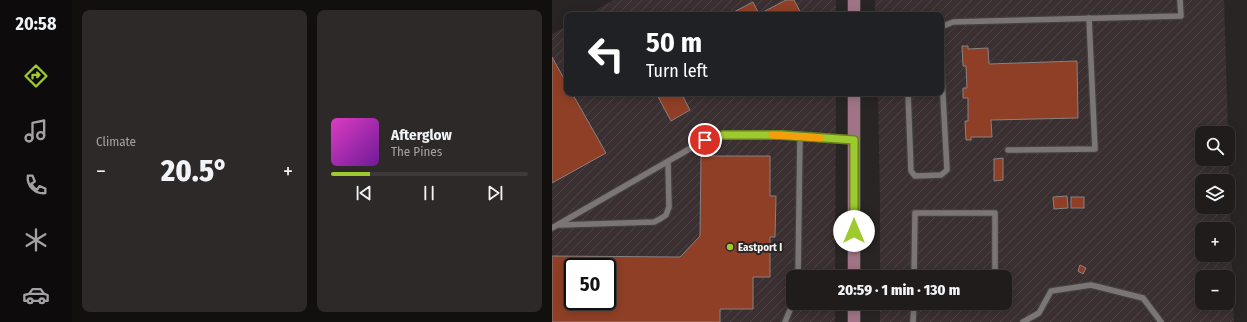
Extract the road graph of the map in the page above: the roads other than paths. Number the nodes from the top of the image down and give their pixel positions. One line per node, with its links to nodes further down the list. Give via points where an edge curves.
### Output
1 (854, 0): 3 (main road)
2 (1180, 0): 4 (lane, via 1181,16)
3 (854, 12)
4 (1089, 18): 5 (lane, via 954,22); 11 (lane, via 1095,149)
5 (944, 26)
6 (854, 96): 10 (main road)
7 (908, 96): 8 (lane, via 911,171 915,176 941,175 947,170)
8 (943, 96)
9 (800, 136): 10 (lane); 12 (lane, via 723,135 705,140); 14 (lane)
10 (854, 140): 15 (main road)
11 (1008, 150)
12 (668, 162): 13 (lane); 13 (lane, via 669,207 666,215 660,220)
13 (555, 227)
14 (798, 270)
15 (854, 270)
16 (914, 270): 17 (lane, via 915,213 996,213)
17 (995, 270)
18 (790, 310): 21 (lane)
19 (854, 310): 22 (main road)
20 (914, 310): 23 (lane)
21 (785, 322)
22 (854, 322)
23 (914, 322)
24 (1023, 322): 25 (lane, via 1040,313 1051,291 1091,286 1143,298)
25 (1161, 322)

